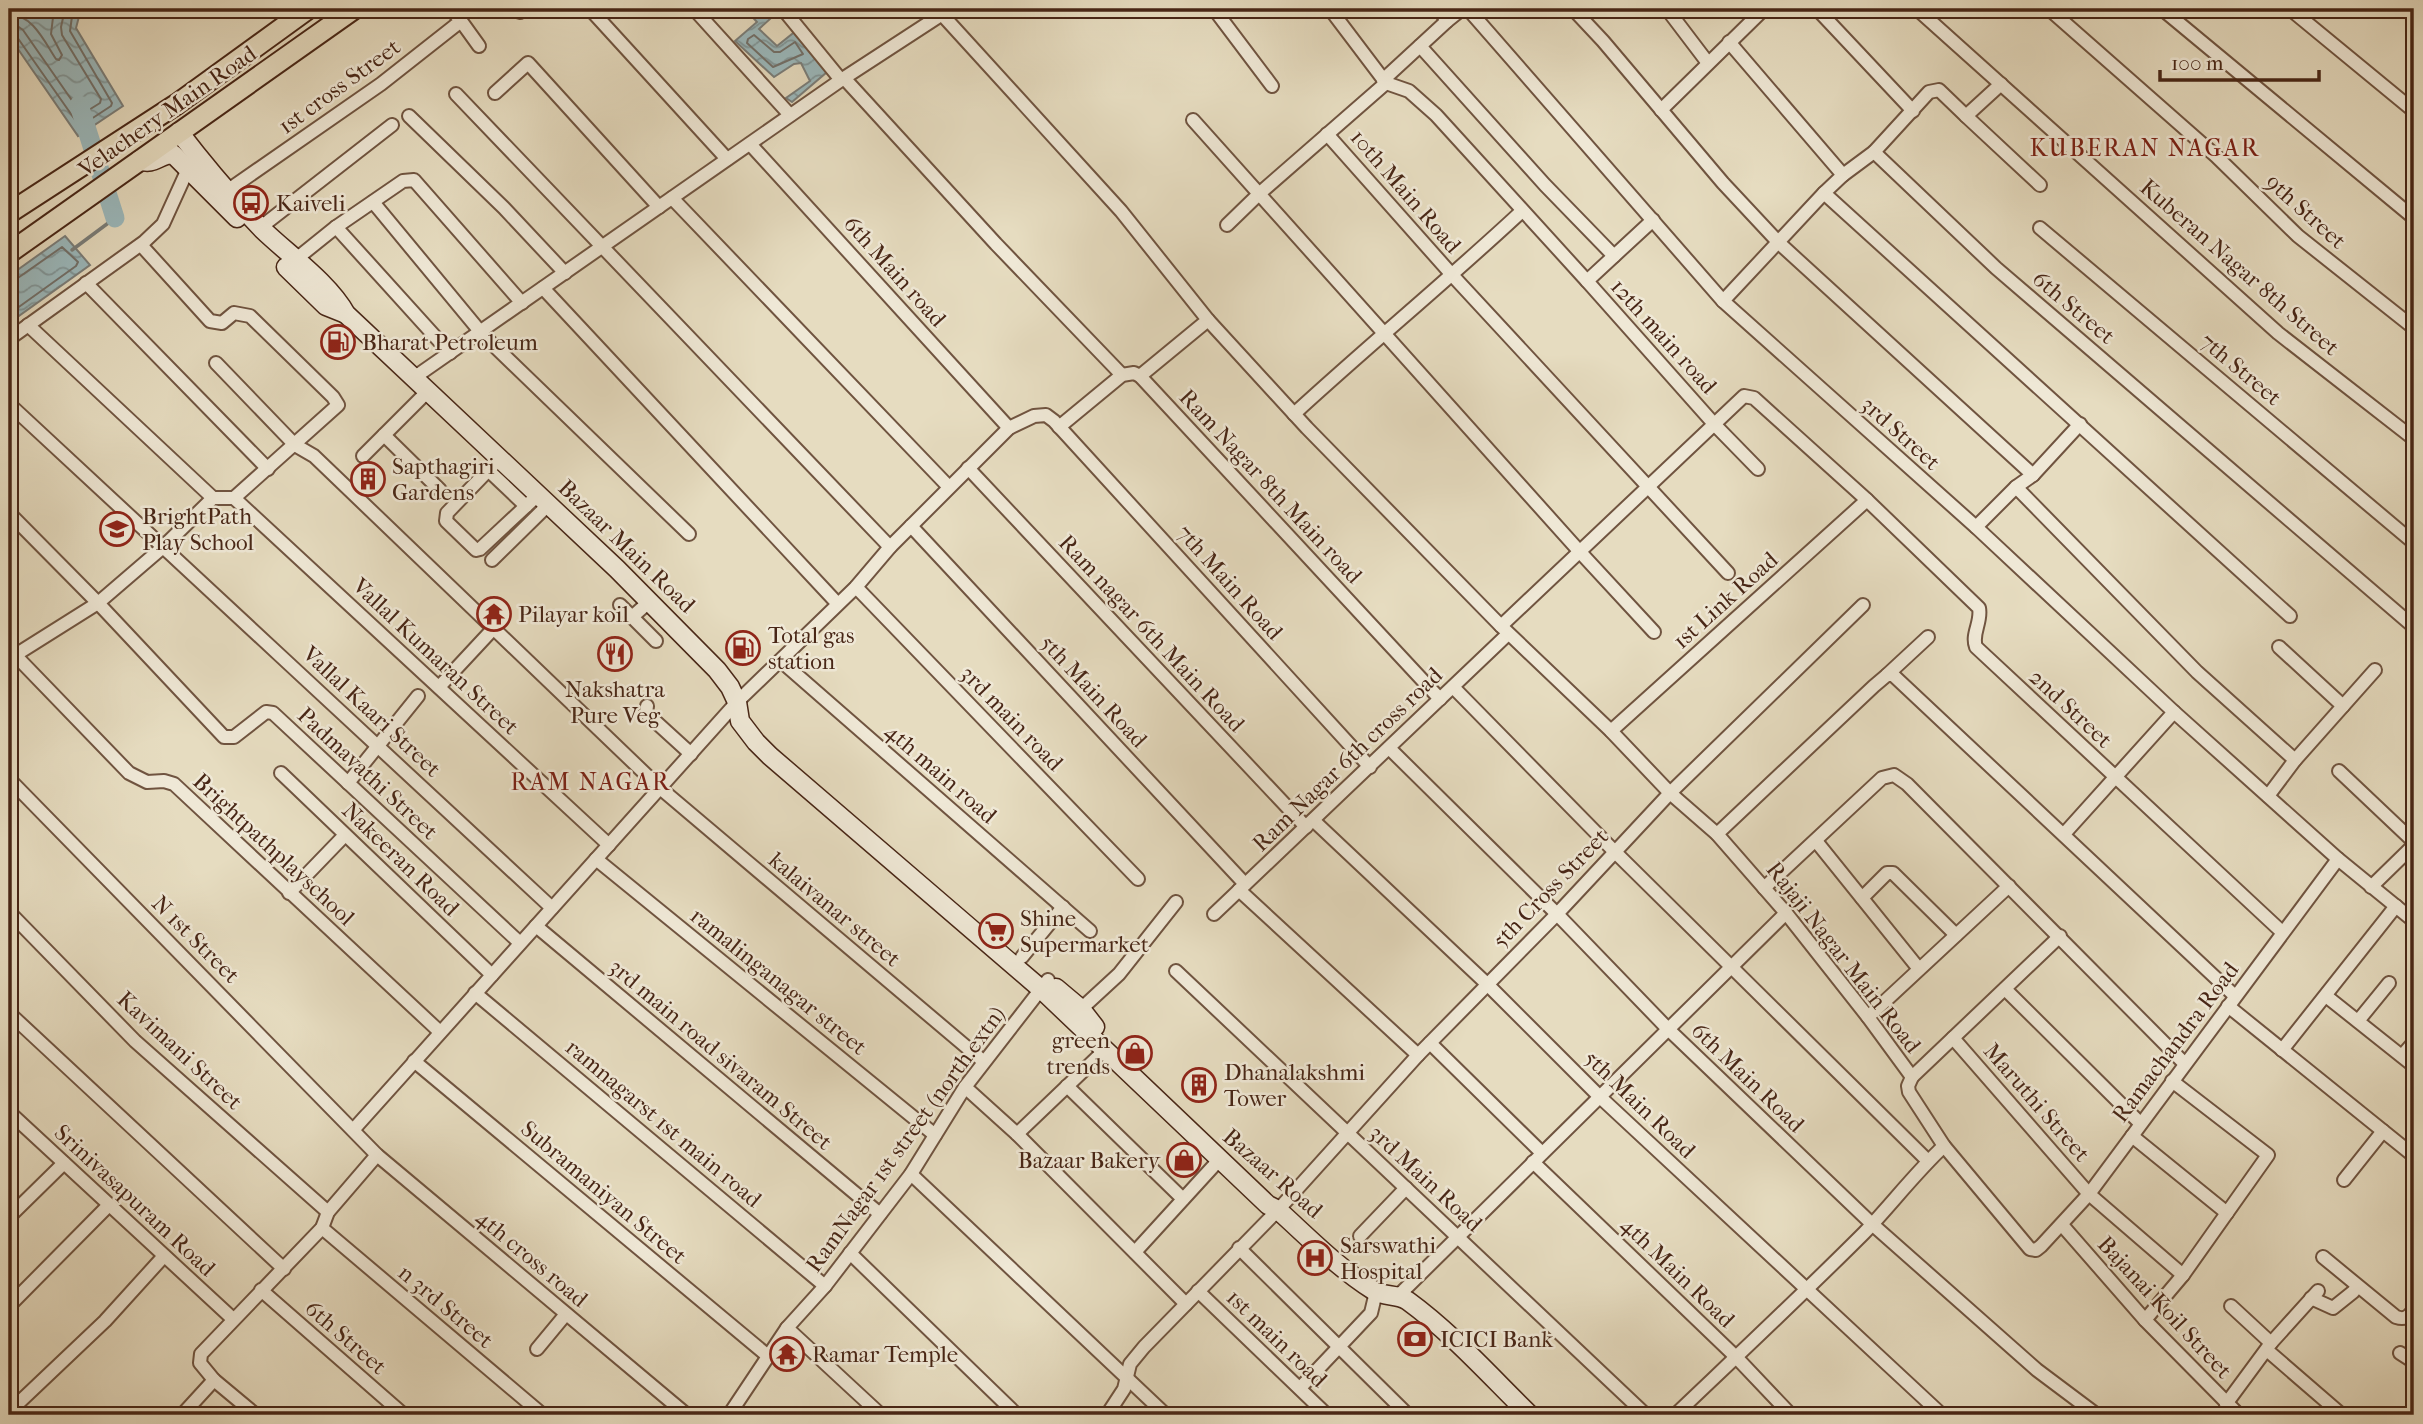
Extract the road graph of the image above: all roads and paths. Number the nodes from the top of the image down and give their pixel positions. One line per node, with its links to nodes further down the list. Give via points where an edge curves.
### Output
1 (308, 9): 57 (main road, Velachery Main Road, via 177,104)
2 (354, 9): 41 (main road, Velachery Main Road)
3 (450, 9): 21 (street)
4 (590, 9): 45 (street)
5 (694, 9): 36 (street)
6 (783, 9): 27 (street)
7 (1214, 9): 30 (street)
8 (1330, 9): 28 (street)
9 (1439, 9): 22 (street)
10 (1462, 9): 22 (street)
11 (1468, 9): 59 (street, 3rd Street)
12 (1573, 9): 33 (street)
13 (1667, 9): 26 (street)
14 (1764, 9): 23 (street)
15 (1817, 9): 34 (street)
16 (1917, 9): 29 (street, Kuberan Nagar 8th Street)
17 (2049, 9): 80 (street, 9th Street, via 2216,156 2298,236)
18 (2162, 9): 58 (street)
19 (2290, 9): 35 (street)
20 (943, 11): 27 (street); 78 (street, Rajaji Nagar Main Road, via 1121,211)
21 (461, 21): 24 (street); 50 (street, 1st cross Street, via 381,84)
22 (1447, 21): 25 (street)
23 (1729, 42): 26 (street); 48 (street)
24 (479, 46)
25 (1420, 46): 28 (street); 68 (street)
26 (1708, 63): 33 (street)
27 (842, 79): 36 (street); 86 (street)
28 (1384, 81): 42 (street); 56 (street, via 1409,91 1436,116)
29 (2001, 84): 38 (street); 97 (street, Kuberan Nagar 8th Street, via 2278,333)
30 (1272, 86)
31 (495, 93): 55 (street, via 528,63)
32 (456, 94): 66 (street)
33 (1661, 110): 64 (street)
34 (1913, 111): 38 (street, via 1929,92 1940,90); 44 (street)
35 (2414, 111)
36 (790, 115): 43 (street)
37 (410, 116): 70 (street)
38 (1966, 116): 49 (street)
39 (1193, 120): 51 (street)
40 (392, 125): 61 (street)
41 (178, 132): 46 (main road, Velachery Main Road); 50 (main road, Bazaar Main Road)
42 (1327, 134): 51 (street); 71 (street, 10th Main Road)
43 (750, 144): 45 (street); 95 (street, 6th Main road)
44 (1874, 152): 48 (street); 131 (street, 6th Street, via 1996,268)
45 (727, 159): 53 (street)
46 (139, 160): 47 (main road, via 152,162 173,154); 67 (main road, Velachery Main Road)
47 (188, 169): 65 (street, via 163,223); 77 (main road, via 326,306)
48 (1843, 175): 52 (street)
49 (2040, 185)
50 (227, 191): 61 (main road, Bazaar Main Road)
51 (1260, 193): 60 (street); 82 (street)
52 (1824, 193): 64 (street); 92 (street)
53 (672, 198): 55 (street); 105 (street)
54 (373, 202): 62 (street); 76 (street, via 403,181 414,180); 81 (street)
55 (659, 207): 66 (street)
56 (1522, 211): 71 (street); 72 (street)
57 (9, 213)
58 (2414, 218)
59 (1653, 220): 68 (street, 12th main road); 75 (street, 3rd Street)
60 (1227, 226)
61 (261, 227): 69 (main road, Bazaar Main Road)
62 (337, 227): 69 (street); 84 (street)
63 (2040, 228): 117 (street, 7th Street)
64 (1779, 243): 75 (street); 104 (street)
65 (141, 244): 73 (street); 98 (street, via 210,321 222,323 234,313 250,316 333,397 338,405)
66 (603, 246): 70 (street); 118 (street)
67 (9, 253)
68 (1614, 256): 72 (street, 12th main road)
69 (295, 260): 77 (main road, Bazaar Main Road, via 337,298)
70 (565, 273): 74 (street)
71 (1453, 276): 82 (street); 107 (street, 10th Main Road)
72 (1587, 281): 93 (street, 12th main road)
73 (86, 283): 79 (street); 102 (street)
74 (543, 288): 76 (street); 126 (street)
75 (1723, 301): 115 (street, 3rd Street)
76 (522, 303): 81 (street)
77 (346, 314): 88 (main road, Bazaar Main Road)
78 (1208, 320): 87 (street); 91 (street, Rajaji Nagar Main Road)
79 (28, 325): 83 (street); 109 (street)
80 (2414, 328)
81 (480, 332): 84 (street); 116 (street)
82 (1384, 332): 91 (street); 120 (street)
83 (9, 339)
84 (450, 353): 88 (street)
85 (216, 363): 98 (street, kalaivanar street)
86 (1122, 375): 87 (street); 94 (street)
87 (1140, 376): 145 (street, Ram Nagar 8th Main road)
88 (415, 377): 89 (main road, Bazaar Main Road)
89 (429, 390): 96 (street); 100 (main road, Bazaar Main Road)
90 (9, 404): 119 (street, Vallal Kaari Street)
91 (1294, 414): 133 (street, Rajaji Nagar Main Road)
92 (2080, 424): 104 (street); 129 (street)
93 (1715, 425): 103 (street, 12th main road); 107 (street, Ram Nagar 6th cross road); 111 (street, Ram Nagar 6th cross road, via 1744,396 1754,398)
94 (1059, 427): 95 (street, via 1042,415); 155 (street, 7th Main Road)
95 (1009, 428): 101 (street)
96 (384, 435): 99 (street); 108 (street)
97 (2414, 439)
98 (295, 445): 102 (street); 132 (street, kalaivanar street, via 314,456)
99 (363, 456)
100 (494, 464): 112 (main road, Bazaar Main Road); 112 (street, via 447,513 446,521 476,550)
101 (968, 468): 105 (street); 164 (street, Ram nagar 6th Main Road)
102 (268, 469): 110 (street)
103 (1758, 469)
104 (2033, 475): 106 (street)
105 (948, 486): 114 (street)
106 (2016, 487): 115 (street); 154 (street, via 2197,672)
107 (1649, 488): 120 (street, Ram Nagar 6th cross road); 122 (street, 10th Main Road)
108 (440, 489)
109 (213, 498): 110 (street); 119 (street)
110 (234, 498): 142 (street, Vallal Kumaran Street)
111 (1867, 500): 150 (street, 1st Link Road); 158 (street, 2nd Street, via 1979,608 1976,647)
112 (539, 501): 121 (street); 124 (main road, Bazaar Main Road)
113 (9, 513): 125 (street)
114 (911, 526): 118 (street); 176 (street, 5th Main Road)
115 (1976, 527): 149 (street, 3rd Street)
116 (689, 534)
117 (2414, 543)
118 (890, 547): 123 (street)
119 (162, 548): 125 (street); 151 (street, Vallal Kaari Street)
120 (1580, 552): 133 (street, Ram Nagar 6th cross road); 134 (street)
121 (490, 556)
122 (1728, 573)
123 (856, 587): 126 (street); 174 (street, 3rd main road)
124 (650, 601): 130 (street); 148 (main road, Bazaar Main Road, via 717,670)
125 (98, 603): 138 (street); 160 (street, Padmavathi Street, via 224,737 234,737 270,712)
126 (837, 603): 139 (street)
127 (1863, 604): 162 (street, 5th Cross Street)
128 (620, 605): 130 (street)
129 (2290, 616)
130 (632, 617): 136 (street)
131 (2414, 627)
132 (493, 629): 142 (street); 161 (street, kalaivanar street)
133 (1505, 630): 143 (street, Ram Nagar 6th cross road); 150 (street, Rajaji Nagar Main Road)
134 (1654, 632)
135 (1928, 638): 141 (street)
136 (656, 641)
137 (2280, 647): 147 (street)
138 (11, 657): 179 (street, Brightpathplayschool, via 129,773 147,782 174,784)
139 (781, 661): 148 (street); 184 (street, 4th main road)
140 (2375, 670): 147 (street)
141 (1887, 675): 165 (street); 166 (street, via 1894,675)
142 (439, 687): 170 (street, Vallal Kumaran Street)
143 (1453, 687): 145 (street, Ram Nagar 6th cross road); 171 (street)
144 (418, 696): 151 (street)
145 (1440, 699): 152 (street, Ram Nagar 6th cross road)
146 (647, 706): 153 (street, via 646,713)
147 (2343, 706): 154 (street)
148 (738, 708): 153 (street); 196 (main road, via 775,747); 203 (main road, Bazaar Main Road, via 745,728 770,756)
149 (2174, 712): 158 (street); 163 (street, 3rd Street)
150 (1611, 731): 162 (street, Rajaji Nagar Main Road)
151 (378, 744): 160 (street); 183 (street, Vallal Kaari Street)
152 (1389, 748): 155 (street, Ram Nagar 6th cross road); 188 (street, 6th Main Road)
153 (691, 754): 161 (street)
154 (2295, 760): 163 (street)
155 (1370, 767): 164 (street, Ram Nagar 6th cross road)
156 (2339, 771): 169 (street)
157 (281, 774): 167 (street, Nakeeran Road)
158 (2115, 778): 166 (street); 192 (street, 2nd Street)
159 (9, 779): 232 (street, N 1st Street)
160 (348, 783): 195 (street, Padmavathi Street)
161 (660, 788): 170 (street); 222 (street, kalaivanar street)
162 (1670, 793): 165 (street, Rajaji Nagar Main Road); 171 (street, 5th Cross Street)
163 (2268, 796): 173 (street, 3rd Street)
164 (1309, 824): 176 (street, Ram Nagar 6th cross road); 202 (street, 5th Main Road)
165 (1717, 834): 178 (street, Rajaji Nagar Main Road)
166 (2064, 834): 207 (street)
167 (345, 835): 179 (street); 200 (street, Nakeeran Road)
168 (1815, 841): 175 (street, via 1882,778 1894,775); 178 (street); 180 (street)
169 (2414, 844): 177 (street)
170 (609, 845): 172 (street)
171 (1615, 852): 188 (street, 5th Cross Street); 197 (street)
172 (596, 859): 183 (street); 236 (street, ramalinganagar street)
173 (2338, 859): 177 (street, 3rd Street); 192 (street, Ramachandra Road)
174 (1138, 879)
175 (2009, 886): 193 (street); 194 (street)
176 (1242, 887): 187 (street, Ram Nagar 6th cross road); 219 (street, 5th Main Road)
177 (2371, 887): 182 (street, 3rd Street)
178 (1764, 888): 186 (street, Rajaji Nagar Main Road)
179 (289, 893): 213 (street, Brightpathplayschool)
180 (1862, 898): 193 (street, via 1887,873 1893,873); 198 (street)
181 (1176, 902): 208 (street, via 1119,974)
182 (2396, 906): 189 (street, 3rd Street); 206 (street)
183 (552, 908): 190 (street)
184 (1068, 911): 191 (street, 4th main road); 196 (street)
185 (9, 912): 252 (street, Kavimani Street, via 135,1041)
186 (1786, 913): 197 (street); 210 (street, Rajaji Nagar Main Road)
187 (1214, 914)
188 (1557, 915): 202 (street, 5th Cross Street); 212 (street, 6th Main Road)
189 (2414, 920)
190 (536, 926): 195 (street); 254 (street, 3rd main road sivaram Street)
191 (1090, 931)
192 (2282, 932): 207 (street, Ramachandra Road)
193 (1956, 935): 198 (street)
194 (2060, 936): 204 (street); 223 (street)
195 (520, 943): 200 (street)
196 (1021, 957): 203 (main road)
197 (1731, 967): 212 (street); 243 (street)
198 (1919, 969): 210 (street)
199 (1176, 971): 234 (street, 3rd Main Road)
200 (492, 975): 205 (street)
201 (2389, 983): 211 (street)
202 (1487, 984): 216 (street, 5th Cross Street); 229 (street, 5th Main Road)
203 (1044, 985): 208 (main road); 217 (main road, Bazaar Road); 222 (street, RamNagar 1st street (north.extn))
204 (2005, 989): 214 (street); 231 (street)
205 (475, 993): 213 (street); 269 (street, ramnagarst 1st main road)
206 (2326, 996): 211 (street); 218 (street)
207 (2231, 1001): 218 (street); 223 (street, Ramachandra Road)
208 (1081, 1009): 251 (main road, via 1093,1026 1261,1185)
209 (9, 1013): 267 (street)
210 (1868, 1017): 225 (street, Rajaji Nagar Main Road)
211 (2358, 1021): 220 (street)
212 (1668, 1029): 229 (street); 256 (street, 6th Main Road)
213 (440, 1032): 221 (street)
214 (1954, 1038): 225 (street); 248 (street, Maruthi Street)
215 (2414, 1042): 220 (street)
216 (1430, 1043): 219 (street, 5th Cross Street); 241 (street, 4th Main Road)
217 (1105, 1050): 227 (street); 242 (main road, Bazaar Road)
218 (2282, 1050): 233 (street)
219 (1418, 1055): 234 (street, 5th Cross Street)
220 (2402, 1056): 224 (street)
221 (414, 1061): 232 (street); 287 (street, Subramaniyan Street)
222 (983, 1062): 228 (street, RamNagar 1st street (north.extn))
223 (2185, 1064): 226 (street, Ramachandra Road)
224 (2414, 1066)
225 (1912, 1077): 238 (street, Rajaji Nagar Main Road, via 1909,1092)
226 (2172, 1081): 231 (street, Ramachandra Road); 253 (street, via 2268,1155)
227 (1067, 1086): 235 (street); 249 (street)
228 (965, 1087): 235 (street); 236 (street, RamNagar 1st street (north.extn))
229 (1600, 1097): 241 (street); 272 (street, 5th Main Road)
230 (9, 1112): 244 (street, Srinivasapuram Road)
231 (2140, 1123): 237 (street, Ramachandra Road)
232 (354, 1129): 239 (street, 4th cross road)
233 (2383, 1131): 240 (street); 246 (street)
234 (1348, 1133): 247 (street, 3rd Main Road); 251 (street, 5th Cross Street)
235 (1017, 1134): 263 (street)
236 (935, 1135): 245 (street, RamNagar 1st street (north.extn))
237 (2132, 1136): 248 (street, Ramachandra Road); 253 (street)
238 (1944, 1146): 243 (street); 261 (street, Rajaji Nagar Main Road, via 2030,1249)
239 (377, 1155): 252 (street); 279 (street, 4th cross road)
240 (2414, 1156)
241 (1537, 1158): 260 (street); 288 (street, 4th Main Road)
242 (1219, 1160): 249 (street); 251 (main road, Bazaar Road)
243 (1928, 1161): 256 (street)
244 (64, 1163): 250 (street, Srinivasapuram Road); 255 (street)
245 (911, 1174): 254 (street, RamNagar 1st street (north.extn)); 290 (street)
246 (2344, 1180)
247 (1406, 1188): 259 (street); 260 (street, 3rd Main Road)
248 (2089, 1194): 257 (street, Ramachandra Road); 268 (street, Maruthi Street)
249 (1183, 1199): 263 (street)
250 (109, 1205): 265 (street, Srinivasapuram Road); 276 (street)
251 (1273, 1208): 262 (street, 5th Cross Street); 274 (main road, Bazaar Road, via 1348,1271)
252 (328, 1212): 258 (street)
253 (2227, 1213): 268 (street)
254 (880, 1214): 264 (street, RamNagar 1st street (north.extn))
255 (9, 1217)
256 (1872, 1224): 272 (street); 313 (street, 6th Main Road, via 2037,1370)
257 (2062, 1225): 261 (street, Ramachandra Road); 281 (street, Bajanai Koil Street)
258 (322, 1228): 267 (street); 298 (street, n 3rd Street)
259 (1360, 1236)
260 (1457, 1237): 274 (street); 309 (street, 3rd Main Road)
261 (2041, 1246)
262 (1239, 1248): 273 (street, 5th Cross Street); 283 (street)
263 (1135, 1252): 275 (street)
264 (850, 1253): 269 (street, RamNagar 1st street (north.extn)); 302 (street)
265 (164, 1256): 280 (street, Srinivasapuram Road); 294 (street, via 105,1321)
266 (2323, 1256): 270 (street)
267 (284, 1269): 271 (street)
268 (2183, 1275): 281 (street)
269 (825, 1286): 282 (street, RamNagar 1st street (north.extn))
270 (2357, 1287): 278 (street, via 2396,1317 2408,1317); 284 (street, via 2333,1308 2315,1295)
271 (261, 1290): 280 (street); 297 (street, 6th Street)
272 (1807, 1290): 288 (street); 312 (street, 5th Main Road)
273 (1198, 1291): 275 (street, 5th Cross Street); 292 (street, 1st main road)
274 (1388, 1295): 283 (street); 307 (main road, Bazaar Road, via 1438,1336); 308 (main road, Bazaar Road, via 1450,1337)
275 (1186, 1304): 290 (street, 5th Cross Street, via 1130,1364)
276 (9, 1306)
277 (2231, 1306): 284 (street)
278 (2414, 1310)
279 (566, 1314): 285 (street); 299 (street, 4th cross road)
280 (233, 1319): 291 (street, via 201,1354 200,1363)
281 (2145, 1320): 293 (street, Bajanai Koil Street)
282 (787, 1328): 287 (street, RamNagar 1st street (north.extn)); 301 (street)
283 (1340, 1347): 292 (street); 306 (street)
284 (2269, 1347): 293 (street); 315 (street)
285 (537, 1349)
286 (2400, 1353): 289 (street)
287 (768, 1356): 300 (street, RamNagar 1st street (north.extn))
288 (1737, 1357): 310 (street); 311 (street, 4th Main Road)
289 (2414, 1362)
290 (1125, 1378): 303 (street, 5th Cross Street, via 1120,1398); 304 (street)
291 (214, 1380): 295 (street); 296 (street)
292 (1300, 1388): 305 (street, 1st main road)
293 (2226, 1404): 314 (street, Bajanai Koil Street)
294 (9, 1412)
295 (182, 1415)
296 (256, 1415)
297 (404, 1415)
298 (543, 1415)
299 (687, 1415)
300 (729, 1415)
301 (881, 1415)
302 (1017, 1415)
303 (1107, 1415)
304 (1167, 1415)
305 (1327, 1415)
306 (1408, 1415)
307 (1517, 1415)
308 (1530, 1415)
309 (1646, 1415)
310 (1675, 1415)
311 (1791, 1415)
312 (1942, 1415)
313 (2097, 1415)
314 (2237, 1415)
315 (2342, 1415)

